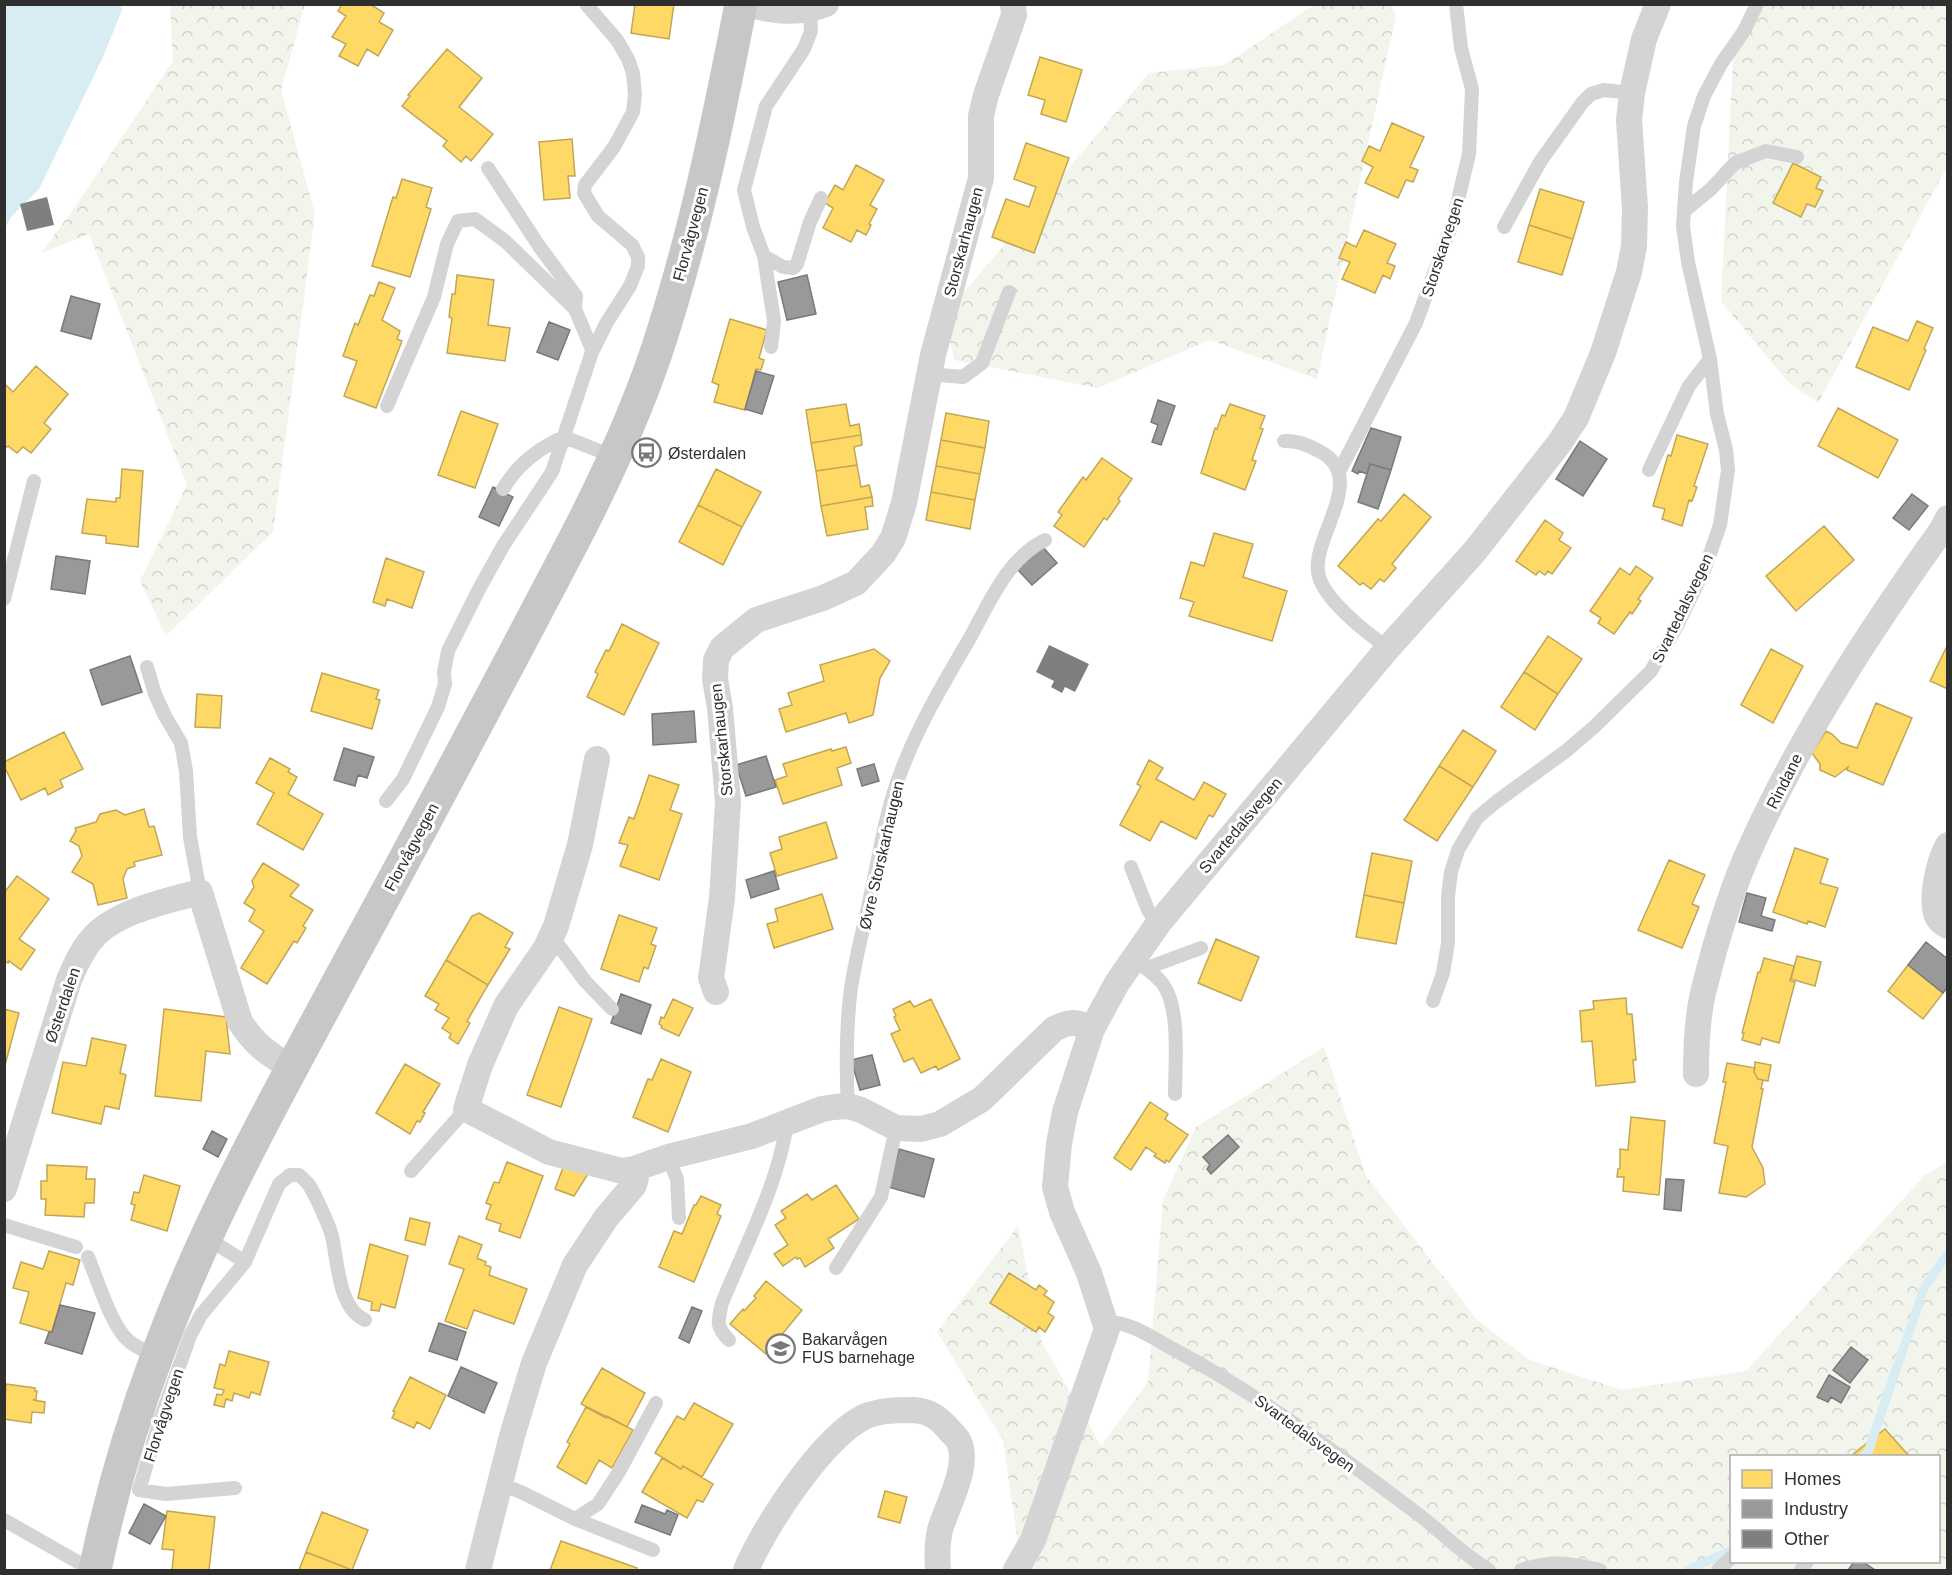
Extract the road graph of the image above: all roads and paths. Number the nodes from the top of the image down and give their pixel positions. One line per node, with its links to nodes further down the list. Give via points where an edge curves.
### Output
1 (586, 4): 19 (lane, via 628,59 635,95 633,112 614,147 585,185 584,193 598,216 632,245 638,257 630,286)
2 (741, 4): 25 (main road, Florvågvegen, via 687,249 656,353)
3 (746, 4): 8 (street, via 770,10)
4 (1013, 4): 21 (street, Storskarhaugen, via 1014,15 981,116 981,178)
5 (1456, 4): 27 (lane, Storskarvegen, via 1461,48 1472,89 1470,154 1453,221 1416,323)
6 (1658, 4): 9 (street, Svartedalsvegen, via 1644,39)
7 (1757, 4): 13 (lane, Svartedalsvegen, via 1704,96 1694,126)
8 (818, 8): 15 (lane, via 804,49 766,106 744,190)
9 (1632, 93): 14 (lane, via 1604,90 1591,94 1582,103 1540,162); 33 (street, Svartedalsvegen, via 1629,120 1634,246 1618,312 1576,418 1474,551)
10 (1797, 157): 13 (lane, via 1766,151 1735,163)
11 (488, 168): 17 (lane, via 576,296)
12 (821, 198): 15 (lane, via 793,268 783,267)
13 (1684, 211): 20 (lane, Svartedalsvegen, via 1688,262)
14 (1504, 227)
15 (764, 255): 18 (lane, via 774,321)
16 (1009, 292): 21 (lane, via 982,363 963,377)
17 (575, 309): 19 (lane); 22 (lane, via 505,241 475,219 458,221 447,244 434,297)
18 (771, 348)
19 (592, 352): 23 (lane)
20 (1710, 359): 26 (lane, via 1689,386); 46 (lane, Svartedalsvegen, via 1728,470 1720,525 1705,568 1651,671 1566,751 1477,818 1458,850 1451,872 1448,943)
21 (929, 375): 45 (street, Storskarhaugen, via 904,503 894,538 883,554 847,588 756,620 722,648 716,660 728,802 722,898 711,978)
22 (387, 406)
23 (564, 436): 25 (lane); 29 (lane, via 539,450 509,478); 36 (lane, via 552,472 503,546 448,651 443,696 403,778)
24 (1284, 441): 27 (lane, via 1306,444 1325,454)
25 (615, 457): 49 (main road, Florvågvegen)
26 (1649, 470)
27 (1338, 472): 33 (lane, Storskarvegen, via 1336,505 1321,546 1318,573 1339,606)
28 (34, 481): 32 (lane)
29 (503, 489)
30 (1947, 518): 50 (street, Rindane, via 1812,727 1752,843 1729,904 1703,995)
31 (1045, 540): 52 (lane, Øvre Storskarhaugen, via 1023,553 992,596 921,724 902,770 884,828 850,995)
32 (4, 599)
33 (1388, 648): 40 (street, Svartedalsvegen)
34 (147, 667): 39 (lane, via 181,743)
35 (597, 759): 42 (street, via 580,845)
36 (387, 801)
37 (1947, 845): 41 (street, via 1935,893 1936,913)
38 (1131, 867): 40 (lane, via 1148,910)
39 (200, 892): 49 (street, via 240,1022 250,1039); 59 (street, Østerdalen, via 121,917 105,926 81,952)
40 (1158, 924): 44 (street, Svartedalsvegen)
41 (1947, 926)
42 (546, 948): 47 (lane, via 560,947); 53 (street, via 506,1006)
43 (1201, 948): 44 (lane)
44 (1140, 964): 48 (street, Svartedalsvegen, via 1117,982); 51 (lane, via 1164,984 1175,1017)
45 (716, 992)
46 (1433, 1001)
47 (612, 1009)
48 (1092, 1029): 55 (street, via 1074,1021 1063,1024 982,1099 961,1113 921,1129); 68 (street, Svartedalsvegen, via 1065,1112 1055,1186)
49 (292, 1068): 62 (main road, Florvågvegen)
50 (1696, 1074)
51 (1175, 1094)
52 (848, 1106): 54 (street, via 822,1109); 55 (street)
53 (466, 1108): 57 (street, via 549,1152 622,1171); 58 (lane)
54 (787, 1124): 56 (street, via 752,1137); 69 (lane, via 773,1180 720,1311 719,1330)
55 (896, 1128): 66 (lane, via 881,1197)
56 (668, 1157): 57 (street); 60 (lane, via 677,1179)
57 (634, 1169): 72 (street, via 634,1185 589,1242 567,1283 534,1363)
58 (411, 1171)
59 (4, 1189)
60 (679, 1218)
61 (4, 1225): 63 (lane)
62 (207, 1238): 65 (lane); 70 (main road, Florvågvegen)
63 (76, 1247)
64 (88, 1257): 70 (lane, via 123,1336)
65 (245, 1262): 67 (lane, Florvågvegen, via 279,1184 290,1175 299,1175 309,1185 331,1234 349,1307); 73 (lane, Florvågvegen, via 201,1316 190,1336 139,1490 166,1494)
66 (836, 1268)
67 (365, 1320)
68 (1106, 1322): 82 (street, via 1094,1370 1033,1540); 83 (lane, Svartedalsvegen, via 1137,1330 1261,1400)
69 (729, 1340)
70 (157, 1355): 78 (main road, Florvågvegen)
71 (656, 1402): 74 (lane, via 598,1504)
72 (500, 1484): 74 (lane); 79 (street)
73 (235, 1488)
74 (575, 1519): 76 (lane)
75 (4, 1520): 78 (lane, Florvågvegen)
76 (653, 1550)
77 (1730, 1558): 86 (lane)
78 (93, 1570)
79 (477, 1570)
80 (746, 1570): 81 (street, via 781,1506 819,1457 864,1418 898,1410 934,1414 959,1442 961,1470 940,1531)
81 (938, 1570)
82 (1016, 1570)
83 (1489, 1570)
84 (1521, 1570): 85 (lane, via 1562,1563)
85 (1600, 1570)
86 (1718, 1570)

